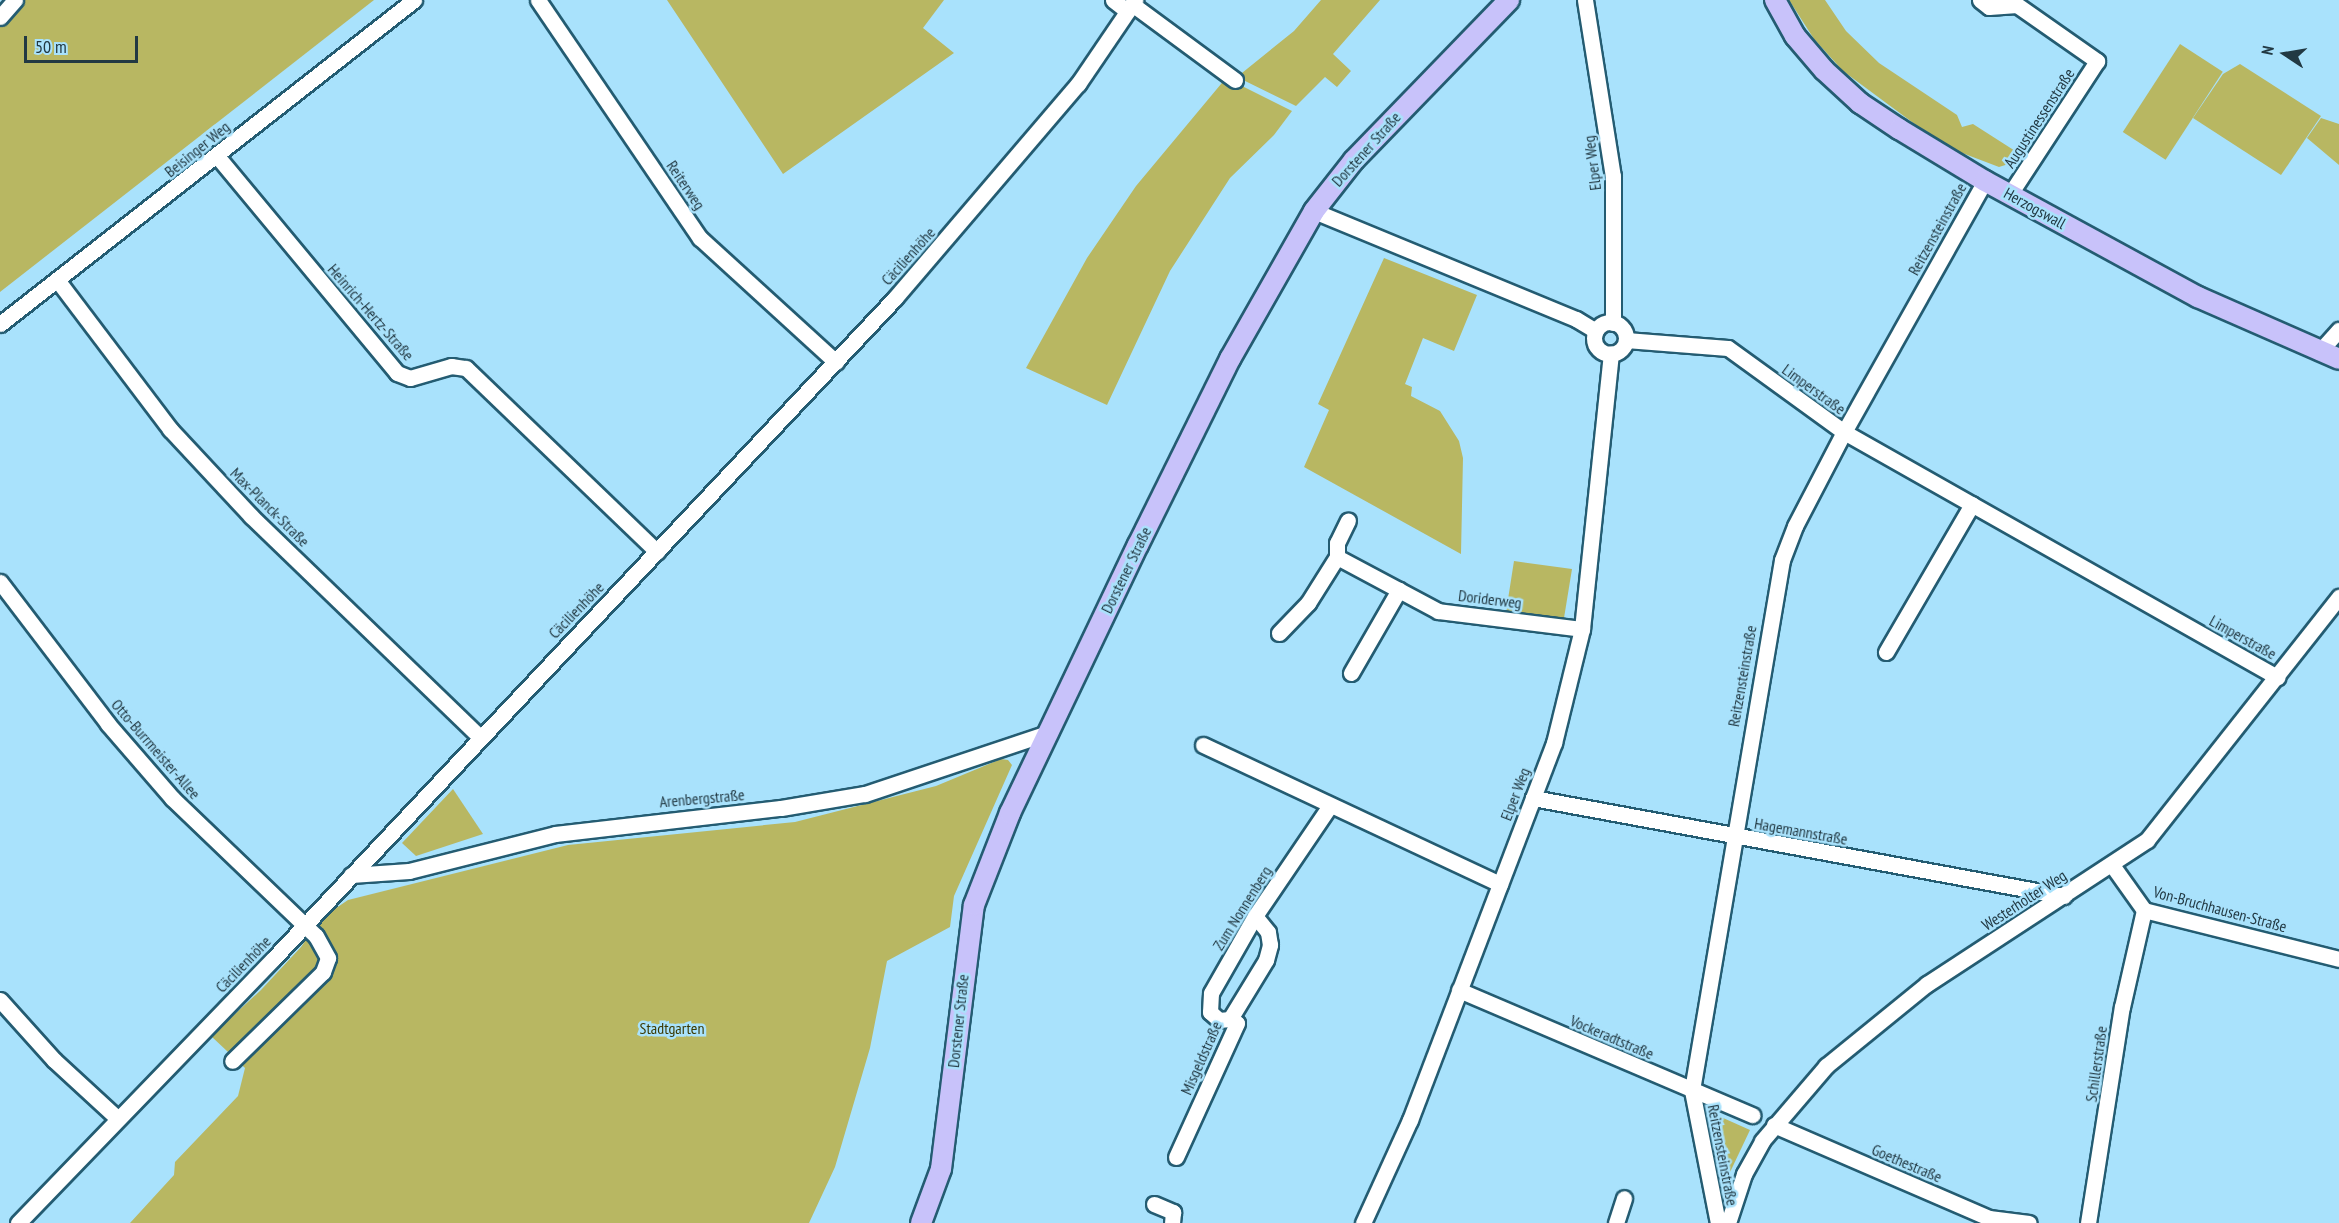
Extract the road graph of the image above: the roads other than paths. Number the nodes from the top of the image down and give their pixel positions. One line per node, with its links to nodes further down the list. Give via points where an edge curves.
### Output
1 (15, 0): 11 (street)
2 (414, 0): 13 (street, Beisinger Weg)
3 (538, 0): 26 (street, Reiterweg, via 700,238)
4 (1113, 0): 10 (street)
5 (1509, 0): 16 (main road, Dorstener Straße, via 1360,154)
6 (1585, 0): 18 (street, Elper Weg, via 1614,176)
7 (1775, 0): 14 (main road, Herzogswall, via 1795,36 1860,103)
8 (2006, 3): 9 (street); 15 (street, Augustinessenstraße, via 2017,5 2097,61)
9 (1984, 4)
10 (1132, 5): 12 (street); 26 (street, Cäcilienhöhe, via 1078,84 958,228)
11 (0, 17)
12 (1235, 80)
13 (217, 156): 17 (street, Beisinger Weg); 30 (street, Heinrich-Hertz-Straße, via 397,373 410,378 451,366 466,368)
14 (1985, 181): 15 (main road, Herzogswall); 27 (street, Reitzensteinstraße)
15 (2010, 194): 23 (main road, Herzogswall, via 2198,297)
16 (1314, 211): 21 (street, via 1576,319); 41 (main road, Dorstener Straße, via 1230,359)
17 (58, 281): 19 (street, Beisinger Weg); 42 (street, Max-Planck-Straße, via 170,429)
18 (1613, 322): 21 (street); 22 (street, via 1621,327)
19 (0, 324)
20 (2339, 330): 23 (street)
21 (1596, 331): 24 (street, via 1597,347)
22 (1626, 339): 24 (street, via 1623,348); 27 (street, Limperstraße, via 1728,348)
23 (2319, 352): 25 (main road, Herzogswall)
24 (1611, 354): 36 (street, Elper Weg)
25 (2339, 360)
26 (836, 362): 30 (street, Cäcilienhöhe)
27 (1844, 432): 28 (street, Limperstraße); 46 (street, Reitzensteinstraße, via 1795,526 1782,560)
28 (1972, 504): 38 (street); 40 (street, Limperstraße)
29 (1348, 520): 31 (street, via 1336,543)
30 (657, 552): 42 (street, Cäcilienhöhe)
31 (1337, 557): 33 (street, Doriderweg); 37 (street, via 1308,603)
32 (0, 582): 53 (street, Otto-Burrmeister-Allee, via 102,715 172,798)
33 (1399, 590): 36 (street, Doriderweg, via 1438,611); 39 (street)
34 (2339, 597): 35 (street, Westerholter Weg)
35 (2334, 614): 40 (street, Westerholter Weg)
36 (1582, 629): 44 (street, Elper Weg, via 1554,743)
37 (1279, 633)
38 (1886, 652)
39 (1351, 673)
40 (2277, 676): 47 (street, Westerholter Weg, via 2160,827)
41 (1050, 732): 48 (street, Arenbergstraße, via 865,794 781,808 555,834 409,871); 68 (main road, Dorstener Straße, via 1010,813 974,904 941,1169)
42 (480, 737): 48 (street, Cäcilienhöhe)
43 (1203, 745): 45 (street)
44 (1533, 798): 46 (street, Hagemannstraße); 49 (street, Elper Weg)
45 (1329, 807): 49 (street); 52 (street, Zum Nonnenberg)
46 (1733, 838): 50 (street, Hagemannstraße); 59 (street, Reitzensteinstraße)
47 (2112, 865): 50 (street, Westerholter Weg); 51 (street, Von-Bruchhausen-Straße)
48 (351, 875): 53 (street, Cäcilienhöhe)
49 (1500, 884): 55 (street, Elper Weg)
50 (2064, 896): 62 (street, Westerholter Weg, via 1893,1009 1826,1066)
51 (2144, 910): 54 (street, Von-Bruchhausen-Straße); 75 (street, Schillerstraße, via 2122,1007)
52 (1256, 916): 57 (street, Misgeldstraße, via 1268,932 1270,945 1266,960); 57 (street, Zum Nonnenberg, via 1209,1000 1215,1017)
53 (304, 925): 58 (street, Otto-Burrmeister-Allee, via 328,957 323,972); 61 (street, Cäcilienhöhe)
54 (2339, 959)
55 (1459, 990): 59 (street, Vockeradtstraße); 70 (street, Elper Weg, via 1410,1120)
56 (0, 1000): 61 (street, via 54,1059)
57 (1230, 1019): 63 (street, Misgeldstraße, via 1237,1023)
58 (232, 1061)
59 (1692, 1090): 60 (street, Vockeradtstraße); 72 (street, Reitzensteinstraße)
60 (1752, 1115)
61 (117, 1118): 67 (street, Cäcilienhöhe)
62 (1774, 1125): 66 (street, Goethestraße); 73 (street, Westerholter Weg, via 1744,1174)
63 (1176, 1157)
64 (1624, 1198): 71 (street)
65 (1154, 1204): 69 (street, via 1173,1212)
66 (1989, 1221): 74 (street, Goethestraße)
67 (18, 1223)
68 (921, 1223)
69 (1172, 1223)
70 (1363, 1223)
71 (1616, 1223)
72 (1718, 1223)
73 (1728, 1223)
74 (2029, 1223)
75 (2088, 1223)

